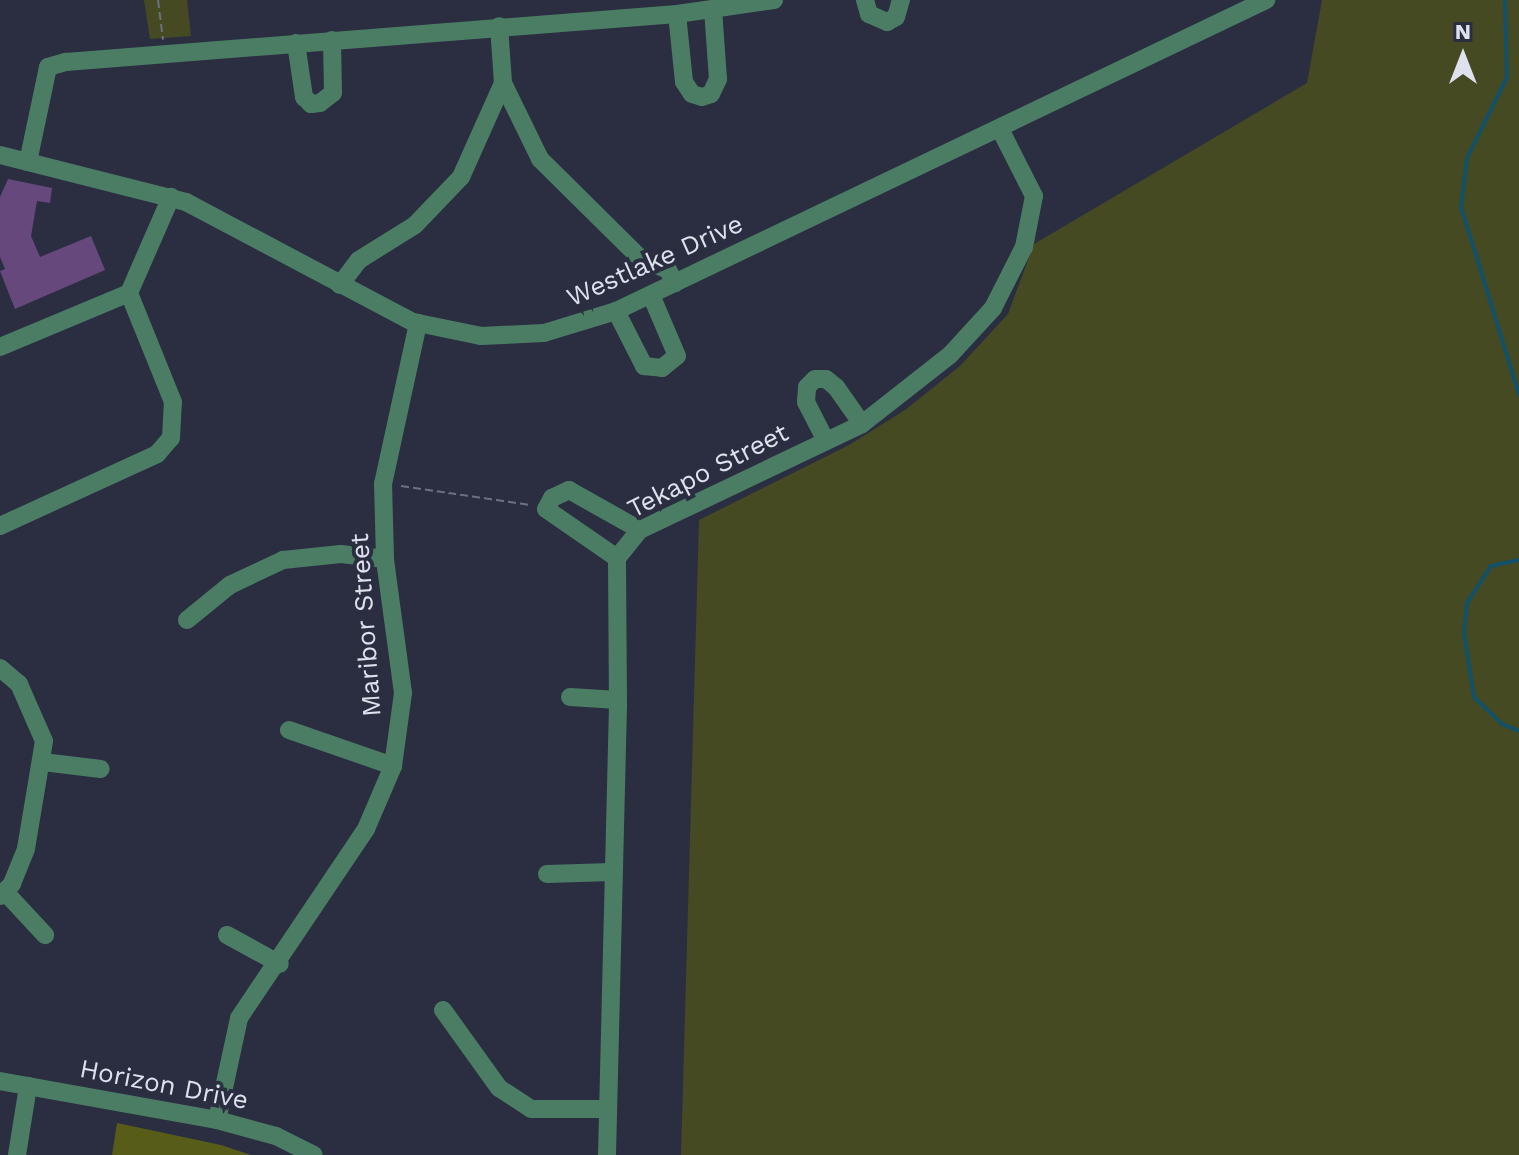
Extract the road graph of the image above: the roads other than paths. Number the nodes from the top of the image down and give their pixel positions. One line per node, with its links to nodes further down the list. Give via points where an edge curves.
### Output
1 (774, 0): 5 (street)
2 (865, 0): 3 (street, via 869,14 887,22 896,17)
3 (901, 0)
4 (1266, 0): 13 (street, Westlake Drive)
5 (713, 10): 6 (street); 6 (street, via 718,79 711,94 702,97 692,94 684,82)
6 (677, 14): 7 (street)
7 (499, 26): 8 (street); 10 (street)
8 (332, 40): 9 (street); 9 (street, via 333,93 320,103 304,97)
9 (296, 43): 15 (street, via 48,67)
10 (503, 83): 11 (street); 12 (street)
11 (521, 122): 12 (street); 17 (street, via 540,159 640,258 668,270)
12 (486, 124): 18 (street, via 461,177 440,204 359,260)
13 (1000, 129): 17 (street, Westlake Drive); 24 (street, Tekapo Street, via 1034,196 1024,247 993,308 909,391)
14 (0, 155): 15 (street, Westlake Drive)
15 (28, 162): 16 (street, Westlake Drive)
16 (171, 197): 18 (street, Westlake Drive, via 256,236); 19 (street)
17 (675, 283): 20 (street, Westlake Drive)
18 (340, 285): 22 (street, Westlake Drive)
19 (129, 293): 23 (street); 26 (street, via 173,402 171,438 157,454)
20 (651, 295): 21 (street, Westlake Drive); 21 (street, via 677,356 662,368 644,366)
21 (616, 311): 22 (street, Westlake Drive, via 524,335 481,336)
22 (418, 323): 29 (street, Maribor Street, via 383,484)
23 (0, 347)
24 (862, 424): 25 (street, Tekapo Street); 25 (street, via 836,387 815,379 807,387 806,402)
25 (826, 441): 27 (street, Tekapo Street)
26 (0, 526)
27 (640, 530): 28 (street, Tekapo Street); 28 (street, via 569,490 552,498 546,509)
28 (617, 558): 33 (street, Tekapo Street)
29 (385, 559): 30 (street, via 341,554 283,560 230,585); 36 (street, Maribor Street, via 403,693)
30 (187, 620)
31 (0, 668): 35 (street, via 19,684 34,710 44,741)
32 (570, 697): 33 (street)
33 (618, 700): 38 (street, Tekapo Street)
34 (289, 730): 36 (street)
35 (43, 762): 37 (street); 40 (street, via 26,849)
36 (393, 766): 43 (street, Maribor Street, via 366,829)
37 (101, 769)
38 (612, 872): 39 (street); 47 (street, Tekapo Street)
39 (547, 874)
40 (2, 894): 41 (street)
41 (45, 935)
42 (227, 935): 43 (street)
43 (280, 964): 48 (street, Maribor Street, via 239,1018)
44 (443, 1010): 47 (street, via 499,1088 531,1109)
45 (0, 1081): 46 (street, Horizon Drive)
46 (28, 1086): 48 (street, Horizon Drive); 49 (street)
47 (607, 1109): 51 (street, Tekapo Street)
48 (217, 1120): 50 (street, Horizon Drive, via 276,1136)
49 (17, 1155)
50 (314, 1155)
51 (607, 1155)

